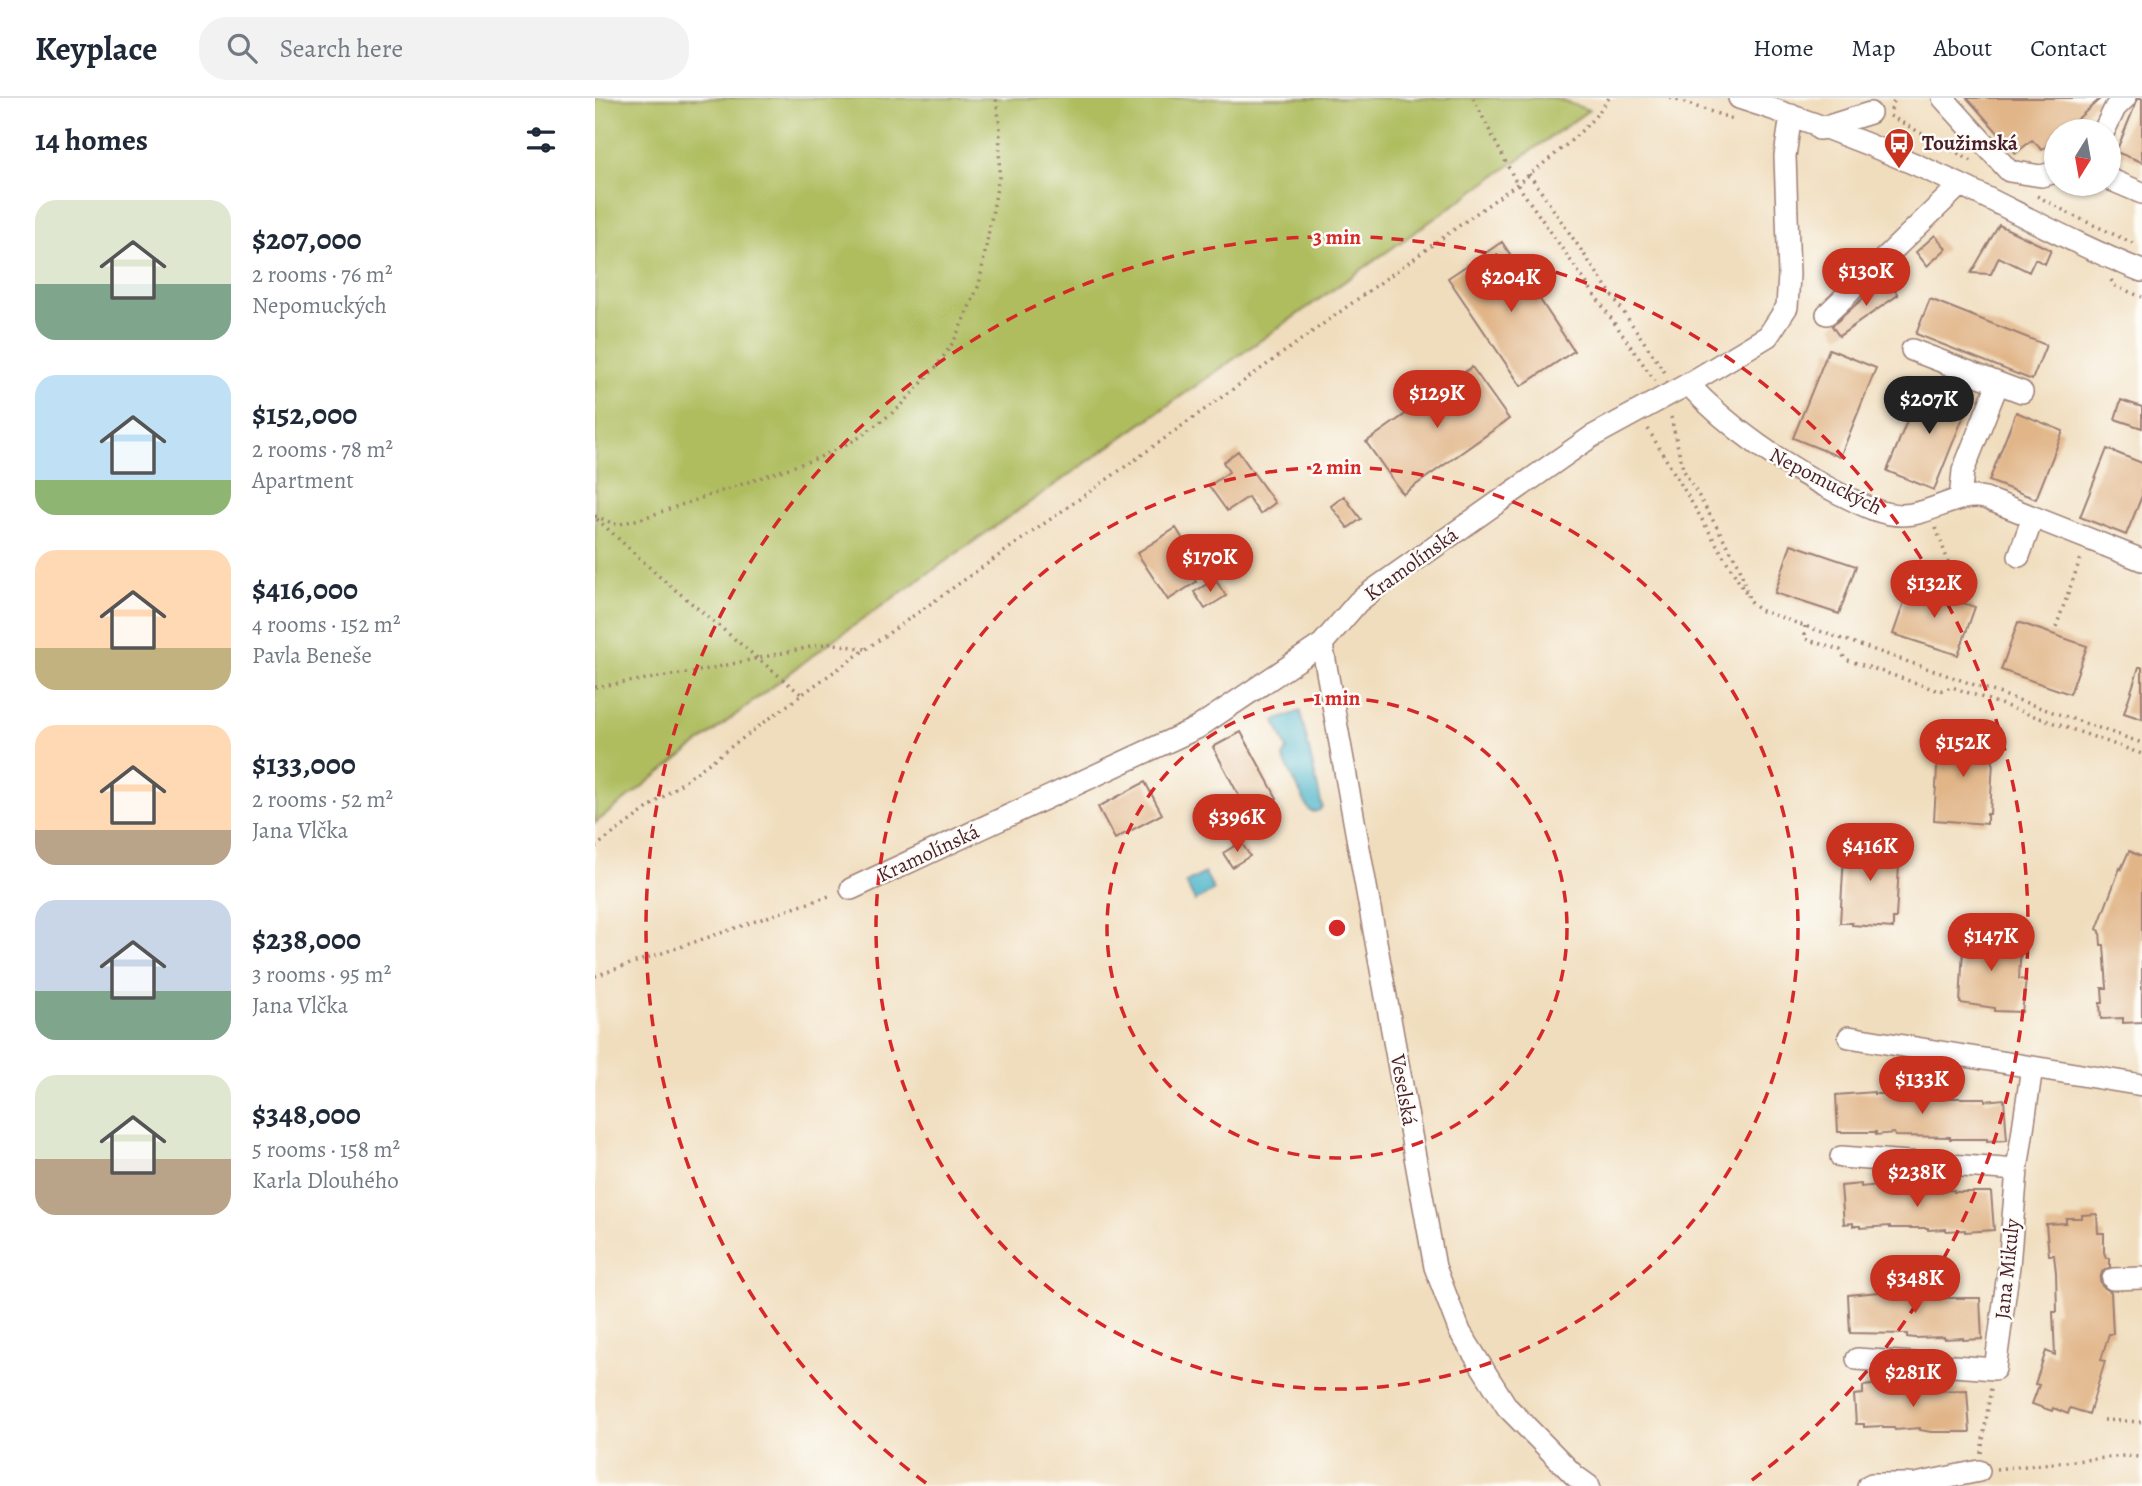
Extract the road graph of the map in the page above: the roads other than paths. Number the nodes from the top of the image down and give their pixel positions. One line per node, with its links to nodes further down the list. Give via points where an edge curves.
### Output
1 (1739, 98): 6 (street)
2 (1943, 98): 8 (street, via 2009,171)
3 (2125, 98): 5 (street)
4 (1880, 114): 7 (street)
5 (2110, 119)
6 (1790, 125): 7 (street); 16 (street, Kramolínská, via 1785,156 1787,307 1768,336)
7 (1825, 128): 10 (street)
8 (2044, 175)
9 (2121, 184): 11 (street)
10 (1960, 185): 12 (street); 13 (street)
11 (2142, 193)
12 (2142, 271)
13 (1827, 314)
14 (1912, 350): 15 (street)
15 (1998, 383): 17 (street); 18 (street, via 1963,471)
16 (1677, 390): 18 (street, Nepomuckých, via 1714,410 1760,448 1872,509 1909,515); 22 (street, Kramolínská, via 1591,437 1376,588)
17 (2022, 392)
18 (1960, 499): 19 (street, Nepomuckých, via 1986,498)
19 (2033, 517): 20 (street); 21 (street, Nepomuckých)
20 (2019, 556)
21 (2142, 560)
22 (1322, 644): 23 (street, Kramolínská, via 1197,728); 34 (street, Veselská, via 1435,1267 1460,1332 1507,1407)
23 (851, 889)
24 (1849, 1037): 25 (street)
25 (2032, 1067): 26 (street); 28 (street, Jana Mikuly)
26 (2142, 1085)
27 (1841, 1157): 28 (street)
28 (2017, 1170): 31 (street, Jana Mikuly, via 2010,1266 1995,1369)
29 (2142, 1278): 30 (street)
30 (2113, 1279)
31 (1857, 1359)
32 (1979, 1471): 33 (street)
33 (1907, 1485): 35 (street)
34 (1589, 1486)
35 (1868, 1486)

